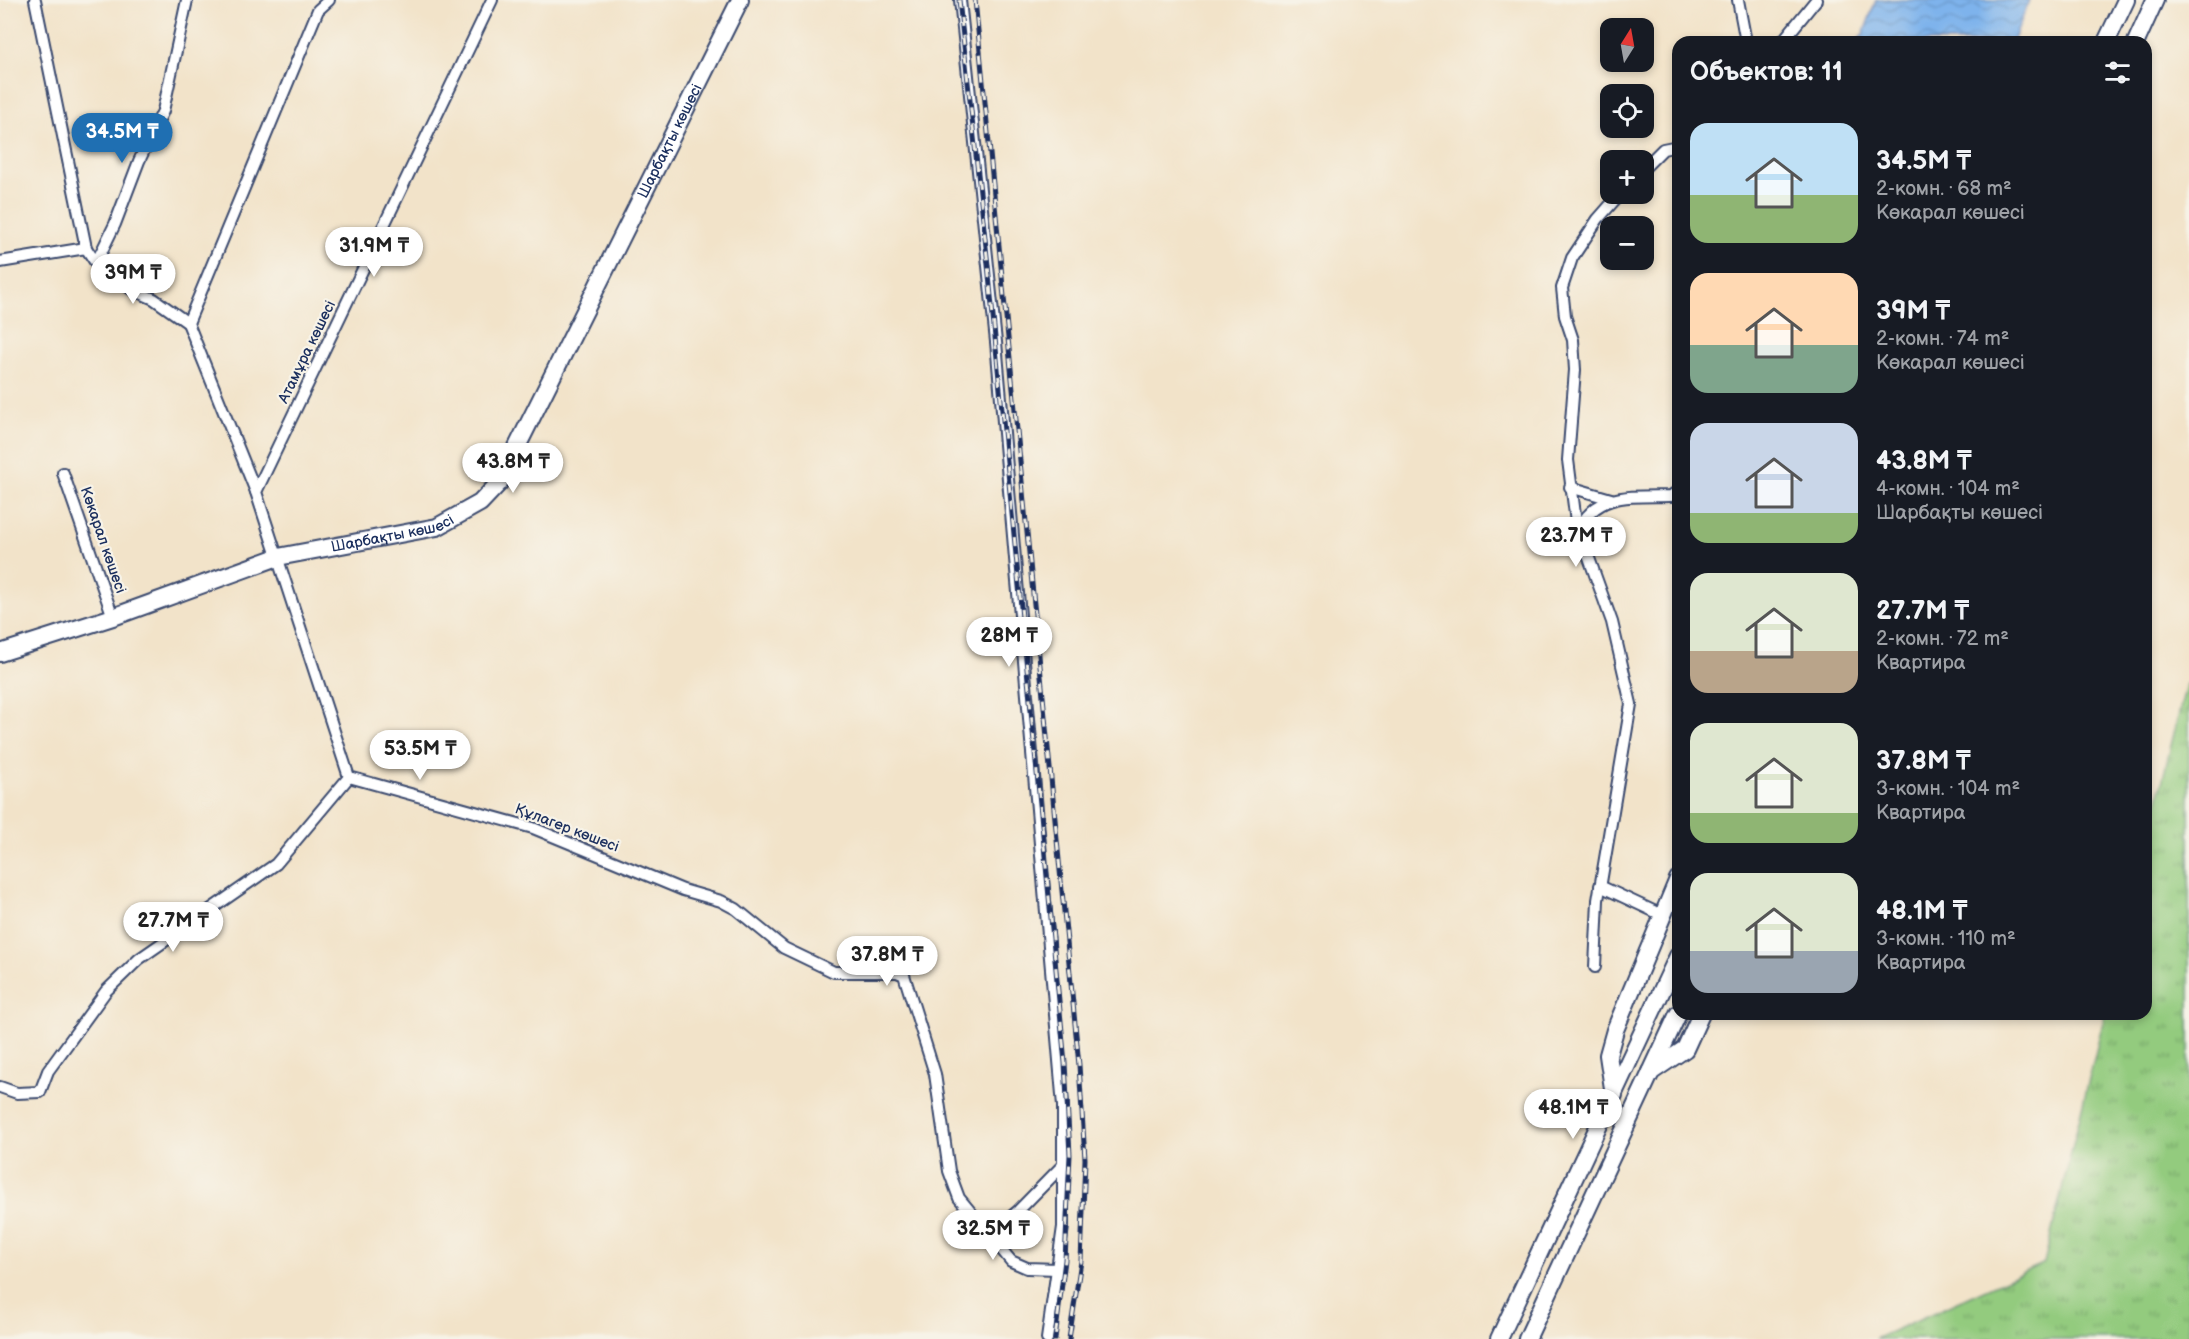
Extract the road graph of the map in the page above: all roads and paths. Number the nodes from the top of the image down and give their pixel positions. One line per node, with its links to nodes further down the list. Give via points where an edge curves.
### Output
1 (35, 0): 18 (street)
2 (187, 0): 20 (street, via 164,111)
3 (329, 0): 21 (street, via 318,10)
4 (492, 0): 24 (street, Атамұра көшесі)
5 (740, 0): 28 (main road, Шарбақты көшесі, via 499,483 480,503 437,527)
6 (960, 0): 42 (street, via 996,342)
7 (1738, 0): 11 (street)
8 (1816, 0): 12 (street)
9 (2126, 0): 13 (main road)
10 (2156, 0): 14 (main road)
11 (1745, 36)
12 (1787, 36)
13 (2109, 36)
14 (2139, 36)
15 (1672, 147): 16 (street, via 1663,149)
16 (1654, 158)
17 (1611, 204): 23 (street, via 1572,258 1562,288 1575,370 1568,460)
18 (86, 248): 19 (street); 20 (street)
19 (0, 262)
20 (96, 263): 21 (street, via 130,289)
21 (188, 322): 24 (street)
22 (63, 473): 29 (street, Көкарал көшесі)
23 (1570, 487): 26 (street); 27 (street)
24 (256, 492): 28 (street)
25 (1672, 495): 26 (street)
26 (1611, 499): 27 (street, via 1585,515)
27 (1578, 531): 32 (street, via 1612,622 1631,704)
28 (278, 557): 29 (main road, Шарбақты көшесі); 31 (street)
29 (113, 617): 30 (main road, Шарбақты көшесі)
30 (0, 652)
31 (349, 777): 40 (street, via 276,864 139,959 106,991 48,1071 40,1092 17,1093); 43 (street, Құлагер көшесі, via 533,828 682,890 721,901 784,948 834,972 904,975 935,1074 955,1190)
32 (1600, 886): 34 (street); 35 (street)
33 (1672, 892): 34 (main road)
34 (1662, 915): 41 (main road, via 1608,1055)
35 (1595, 967)
36 (1672, 969): 41 (main road)
37 (1675, 1020): 39 (main road)
38 (1698, 1020): 39 (main road, via 1685,1049)
39 (1651, 1072): 47 (main road)
40 (0, 1087)
41 (1614, 1095): 46 (main road)
42 (1065, 1163): 43 (street); 44 (street)
43 (990, 1234): 44 (street, via 1011,1261 1027,1268)
44 (1057, 1269): 45 (street)
45 (1047, 1339)
46 (1499, 1339)
47 (1527, 1339)

